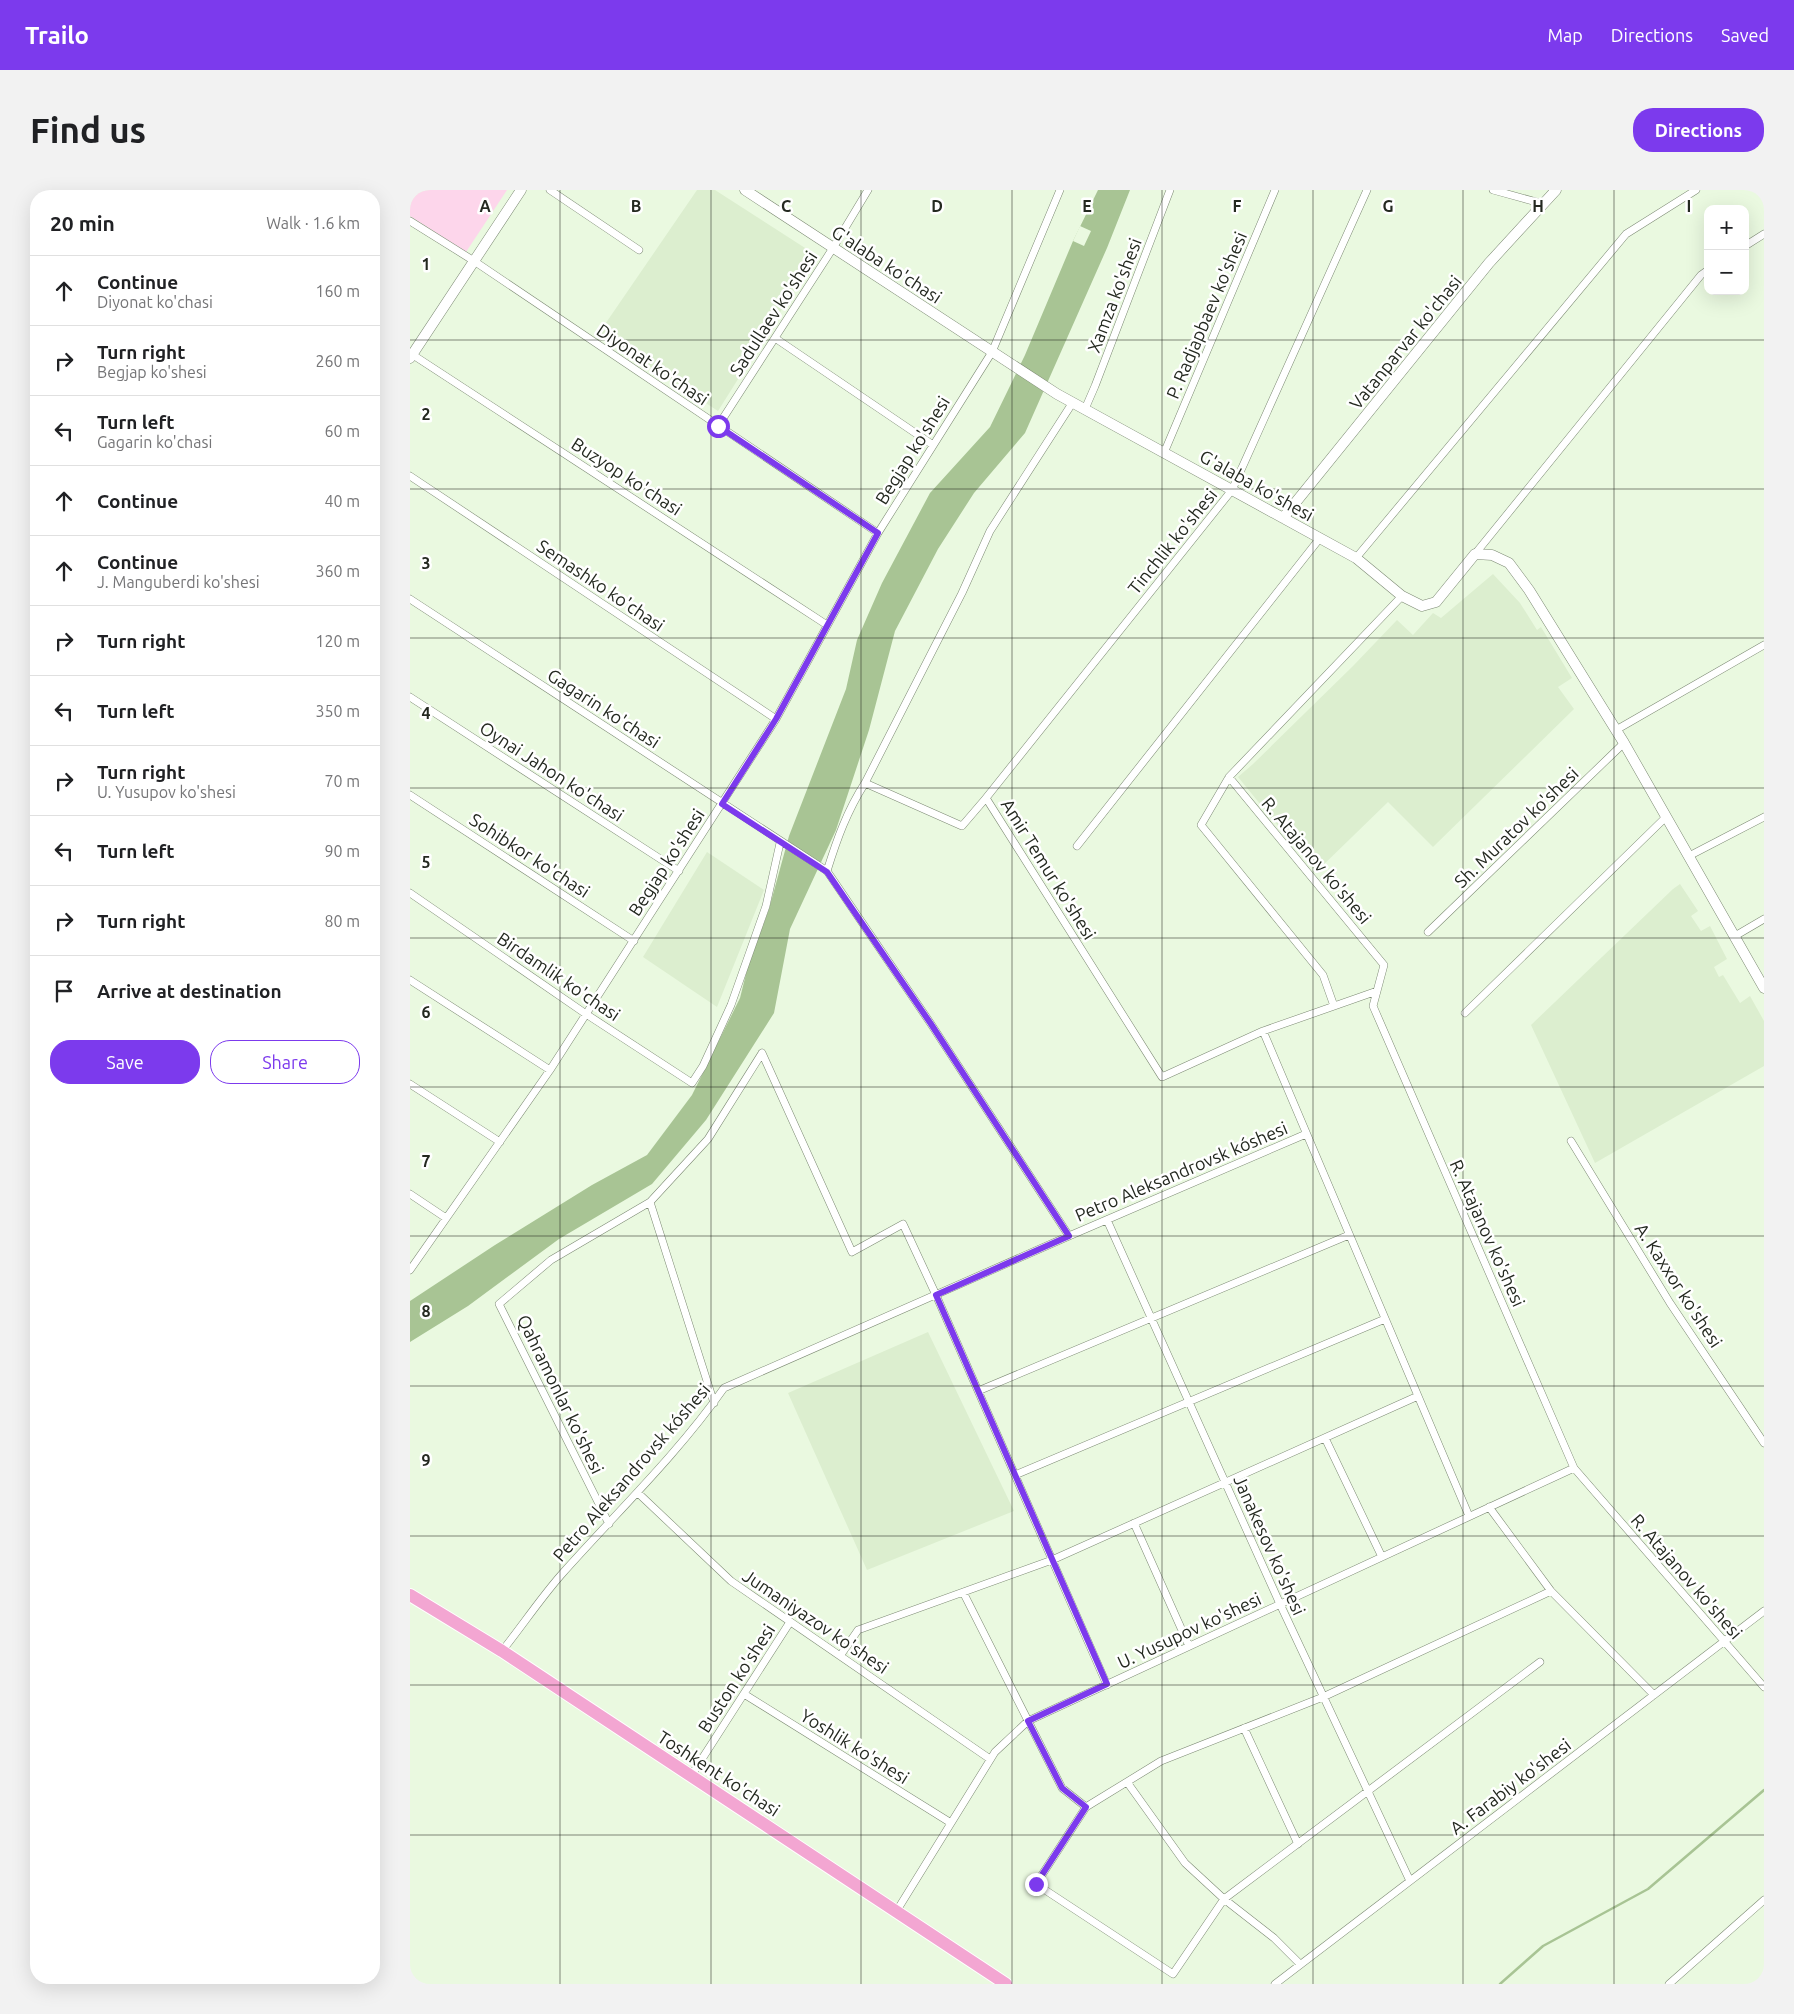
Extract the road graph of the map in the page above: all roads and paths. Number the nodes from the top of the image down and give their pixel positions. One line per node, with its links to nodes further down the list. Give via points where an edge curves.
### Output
1 (521, 190): 18 (street)
2 (550, 190): 17 (street)
3 (745, 190): 16 (street, G'alaba ko'chasi)
4 (868, 190): 16 (street, Sadullaev ko'shesi)
5 (1060, 190): 21 (street, Begjap ko'shesi)
6 (1170, 190): 25 (street, Xamza ko'shesi)
7 (1275, 190): 28 (street, P. Radjapbaev ko'shesi)
8 (1367, 190): 30 (street, Tinchlik ko'shesi)
9 (1494, 190): 12 (street)
10 (1556, 190): 12 (street, Vatanparvar ko'chasi)
11 (1696, 190): 35 (street, via 1626,234)
12 (1544, 204): 31 (street, Vatanparvar ko'chasi, via 1489,263)
13 (410, 221): 18 (street, Diyonat ko'chasi)
14 (1764, 234): 15 (street)
15 (1749, 243)
16 (833, 248): 20 (street, Sadullaev ko'shesi); 21 (street, G'alaba ko'chasi)
17 (639, 250)
18 (474, 262): 22 (street); 26 (street, Diyonat ko'chasi)
19 (1704, 273): 34 (street)
20 (775, 338): 26 (street, Sadullaev ko'shesi); 27 (street)
21 (992, 352): 23 (street, G'alaba ko'chasi); 27 (street, Begjap ko'shesi)
22 (411, 355): 38 (street, Buzyop ko'chasi)
23 (1057, 394): 24 (street, G'alaba ko'shesi)
24 (1072, 402): 25 (street, G'alaba ko'shesi); 45 (street, via 990,531)
25 (1085, 409): 28 (street, G'alaba ko'shesi)
26 (718, 426): 32 (street, Diyonat ko'chasi)
27 (933, 445): 32 (street, Begjap ko'shesi)
28 (1164, 453): 30 (street, G'alaba ko'shesi)
29 (410, 476): 41 (street, Semashko ko'chasi)
30 (1232, 490): 31 (street, G'alaba ko'shesi); 47 (street, Tinchlik ko'shesi)
31 (1283, 518): 33 (street, G'alaba ko'shesi)
32 (878, 533): 38 (street, Begjap ko'shesi)
33 (1320, 538): 35 (street, G'alaba ko'shesi); 52 (street)
34 (1476, 554): 36 (street, G'alaba ko'shesi, via 1436,602 1422,606); 42 (street, via 1492,555 1509,563)
35 (1356, 558): 36 (street, G'alaba ko'shesi)
36 (1402, 596): 44 (street)
37 (410, 599): 48 (street, Gagarin ko'chasi)
38 (827, 625): 41 (street, Begjap ko'shesi)
39 (1764, 645): 42 (street)
40 (410, 697): 55 (street, Oynai Jahon ko'chasi)
41 (776, 719): 48 (street, Begjap ko'shesi)
42 (1616, 730): 43 (street)
43 (1624, 743): 49 (street); 58 (street, Sh. Muratov ko'shesi)
44 (1229, 777): 63 (street, R. Atajanov ko'shesi, via 1384,965); 64 (street, via 1201,825 1323,975)
45 (865, 783): 47 (street, Amir Temur ko'shesi, via 962,826); 54 (street, via 850,808)
46 (410, 795): 60 (street, Sohibkor ko'chasi)
47 (986, 798): 67 (street, Amir Temur ko'shesi, via 1162,1077)
48 (722, 804): 51 (street, Gagarin ko'chasi); 55 (street, Begjap ko'shesi)
49 (1666, 817): 53 (street); 65 (street)
50 (1764, 817): 53 (street)
51 (783, 845): 54 (street, Gagarin ko'chasi); 66 (street, Birdamlik ko'chasi, via 766,906 731,1005 692,1083)
52 (1077, 846)
53 (1689, 856): 59 (street)
54 (823, 869): 78 (street, via 931,1024)
55 (678, 871): 60 (street, Begjap ko'shesi)
56 (410, 893): 66 (street, Birdamlik ko'chasi)
57 (1764, 920): 59 (street)
58 (1428, 932)
59 (1735, 936): 62 (street)
60 (634, 941): 66 (street, Begjap ko'shesi)
61 (410, 980): 68 (street)
62 (1764, 988)
63 (1377, 991): 64 (street); 89 (street, R. Atajanov ko'shesi, via 1373,1006)
64 (1334, 1006): 67 (street)
65 (1465, 1013)
66 (586, 1014): 68 (street, Begjap ko'shesi)
67 (1263, 1031): 70 (street)
68 (550, 1070): 72 (street, Begjap ko'shesi)
69 (410, 1084): 72 (street)
70 (1306, 1134): 76 (street, Petro Aleksandrovsk kóshesi); 77 (street)
71 (1571, 1141): 88 (street, A. Kaxxor ko'shesi, via 1670,1303)
72 (500, 1142): 75 (street, Begjap ko'shesi)
73 (410, 1194): 75 (street)
74 (650, 1202): 80 (street, via 708,1139 762,1053 852,1252 903,1224); 86 (street); 96 (street, Qahramonlar ko'shesi, via 551,1260 500,1304)
75 (446, 1218): 79 (street, Begjap ko'shesi)
76 (1107, 1220): 78 (street, Petro Aleksandrovsk kóshesi); 81 (street, Janakesov ko'shesi)
77 (1349, 1235): 81 (street); 82 (street)
78 (1069, 1236): 80 (street, Petro Aleksandrovsk kóshesi)
79 (410, 1270)
80 (936, 1295): 83 (street); 86 (street, Petro Aleksandrovsk kóshesi, via 724,1388)
81 (1151, 1318): 83 (street); 85 (street, Janakesov ko'shesi)
82 (1385, 1319): 84 (street); 85 (street)
83 (978, 1391): 90 (street)
84 (1418, 1396): 87 (street); 94 (street)
85 (1189, 1402): 90 (street); 91 (street, Janakesov ko'shesi)
86 (714, 1403): 92 (street, Petro Aleksandrovsk kóshesi)
87 (1325, 1438): 91 (street); 97 (street)
88 (1764, 1443)
89 (1574, 1468): 93 (street, U. Yusupov ko'shesi); 105 (street, R. Atajanov ko'shesi)
90 (1015, 1475): 98 (street)
91 (1225, 1483): 95 (street); 102 (street, Janakesov ko'shesi)
92 (638, 1493): 96 (street, Petro Aleksandrovsk kóshesi); 104 (street, Jumaniyazov ko'shesi, via 731,1581)
93 (1489, 1507): 94 (street, U. Yusupov ko'shesi); 99 (street)
94 (1469, 1516): 97 (street, U. Yusupov ko'shesi)
95 (1134, 1523): 98 (street); 106 (street)
96 (609, 1524): 107 (street, Petro Aleksandrovsk kóshesi, via 560,1576)
97 (1382, 1557): 102 (street, U. Yusupov ko'shesi)
98 (1052, 1560): 100 (street); 110 (street)
99 (1551, 1591): 113 (street); 114 (street)
100 (963, 1592): 108 (street, via 858,1630); 115 (street)
101 (410, 1595): 107 (highway, Toshkent ko'chasi)
102 (1280, 1604): 106 (street, U. Yusupov ko'shesi); 114 (street, Janakesov ko'shesi)
103 (1764, 1611): 105 (street, A. Farabiy ko'shesi)
104 (790, 1622): 108 (street, Jumaniyazov ko'shesi); 112 (street, Buston ko'shesi)
105 (1724, 1642): 111 (street, R. Atajanov ko'shesi); 113 (street, A. Farabiy ko'shesi)
106 (1189, 1646): 110 (street, U. Yusupov ko'shesi)
107 (502, 1651): 118 (highway, Toshkent ko'chasi)
108 (840, 1656): 117 (street, Jumaniyazov ko'shesi)
109 (1540, 1662): 120 (street)
110 (1107, 1684): 115 (street, U. Yusupov ko'shesi)
111 (1764, 1687)
112 (744, 1694): 118 (street, Buston ko'shesi); 122 (street, Yoshlik ko'shesi)
113 (1654, 1695): 124 (street, A. Farabiy ko'shesi)
114 (1323, 1697): 116 (street); 120 (street, Janakesov ko'shesi)
115 (1028, 1721): 117 (street, U. Yusupov ko'shesi); 121 (street, via 1062,1788)
116 (1244, 1728): 119 (street, via 1161,1761); 123 (street)
117 (990, 1759): 122 (street, U. Yusupov ko'shesi)
118 (691, 1776): 127 (highway, Toshkent ko'chasi)
119 (1127, 1782): 121 (street); 125 (street, via 1186,1864)
120 (1368, 1792): 123 (street); 124 (street, Janakesov ko'shesi)
121 (1086, 1807): 125 (street, via 1036,1884 1173,1974)
122 (951, 1823): 127 (street, U. Yusupov ko'shesi)
123 (1298, 1844): 125 (street)
124 (1410, 1880): 128 (street, A. Farabiy ko'shesi)
125 (1224, 1899): 128 (street, via 1274,1938)
126 (1764, 1900): 131 (street)
127 (896, 1912): 129 (highway, Toshkent ko'chasi)
128 (1300, 1964): 130 (street, A. Farabiy ko'shesi)
129 (1006, 1984)
130 (1275, 1984)
131 (1669, 1984)

